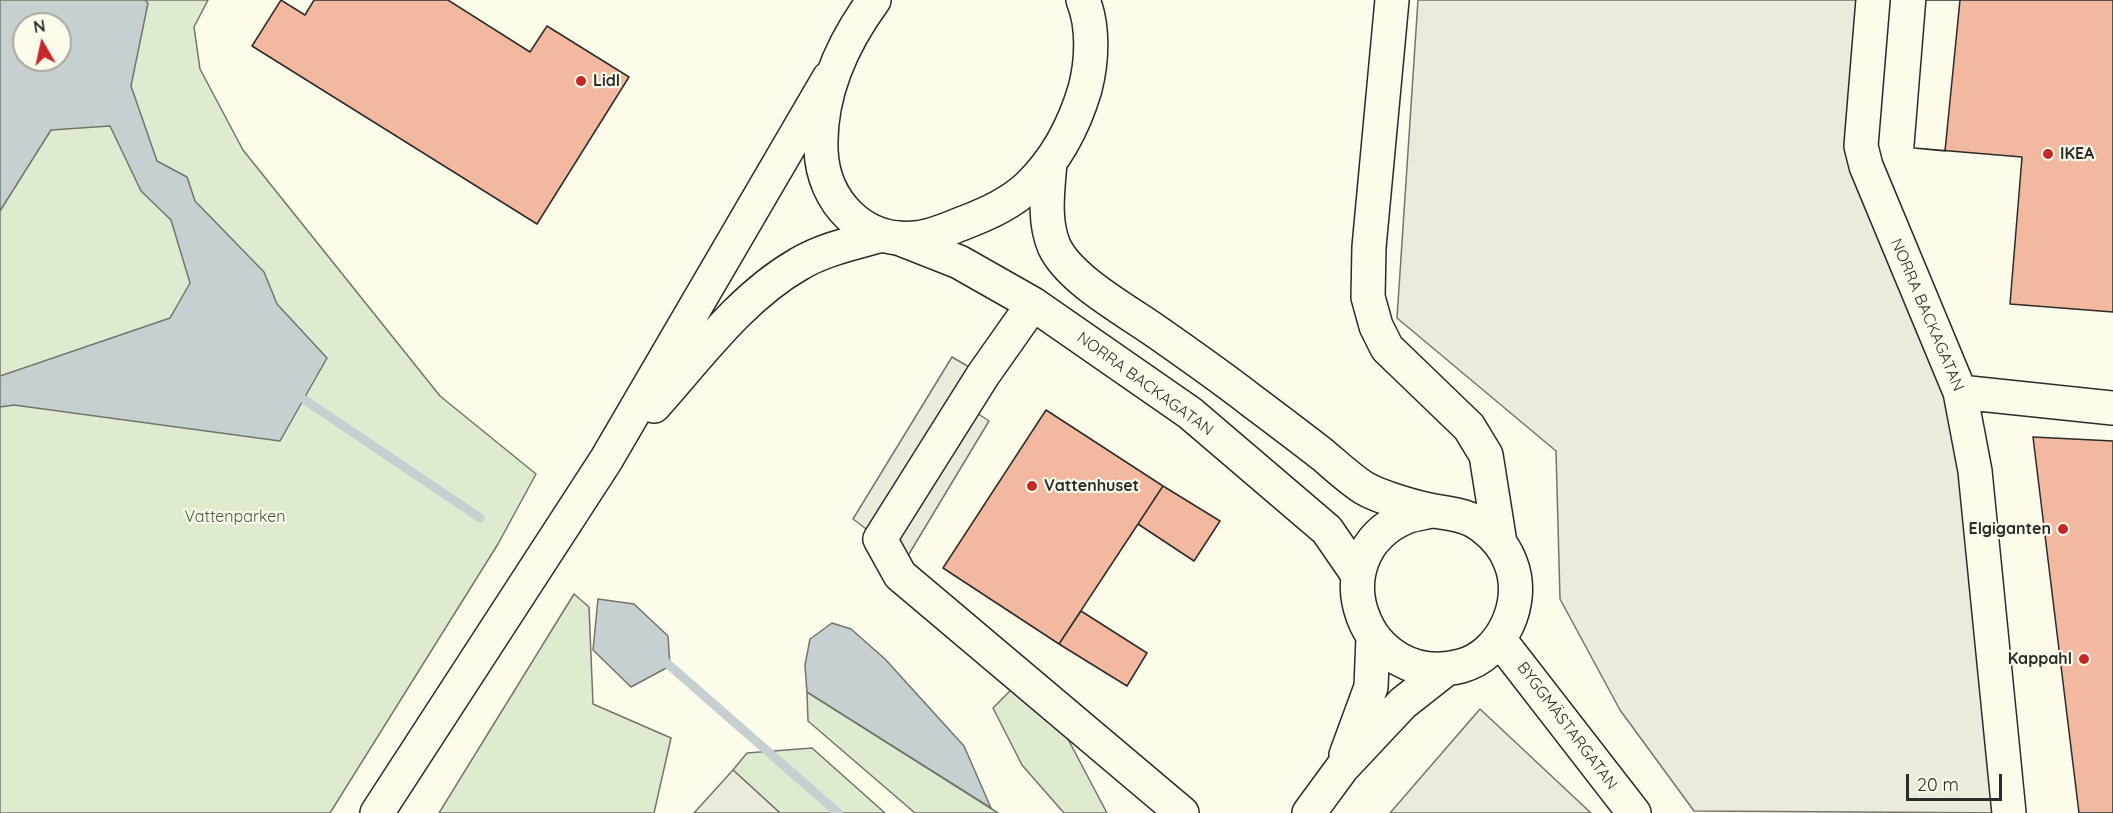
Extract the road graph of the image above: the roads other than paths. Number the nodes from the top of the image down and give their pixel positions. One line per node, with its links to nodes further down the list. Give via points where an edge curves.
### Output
1 (1392, 0): 11 (main road, via 1368,297 1387,348 1469,427)
2 (1873, 0): 9 (main road, NORRA BACKAGATAN, via 1861,146)
3 (1087, 3): 6 (main road, via 1087,81 1078,114)
4 (866, 5): 5 (main road)
5 (830, 78): 7 (main road, NORRA BACKAGATAN, via 820,122 825,179 840,208 859,224); 12 (main road)
6 (1050, 162): 7 (main road, via 1010,201 986,214 931,235); 13 (main road, via 1048,224 1054,246 1067,265 1365,489)
7 (890, 237): 8 (main road, NORRA BACKAGATAN, via 959,262); 12 (main road, via 827,251 798,264 767,287 736,314)
8 (1033, 304): 15 (main road, NORRA BACKAGATAN, via 1190,413 1327,530); 21 (main road, via 880,539 900,574)
9 (1960, 392): 10 (main road); 24 (main road, NORRA BACKAGATAN, via 1975,471)
10 (2113, 408)
11 (1486, 455): 13 (main road, via 1470,496); 14 (main road)
12 (606, 460): 20 (main road)
13 (1444, 512): 14 (main road, via 1481,525); 15 (main road, via 1406,517 1384,531 1368,550)
14 (1500, 543): 17 (main road, via 1512,566 1516,592 1512,616)
15 (1358, 575): 16 (main road, via 1362,619)
16 (1373, 638): 18 (main road, via 1393,657 1418,667); 19 (main road, via 1371,687)
17 (1499, 639): 18 (main road, via 1465,665); 23 (main road, BYGGMÄSTARGATAN)
18 (1445, 670): 19 (main road, via 1403,703)
19 (1341, 768): 22 (main road)
20 (377, 813)
21 (1182, 813)
22 (1309, 813)
23 (1634, 813)
24 (2009, 813)

